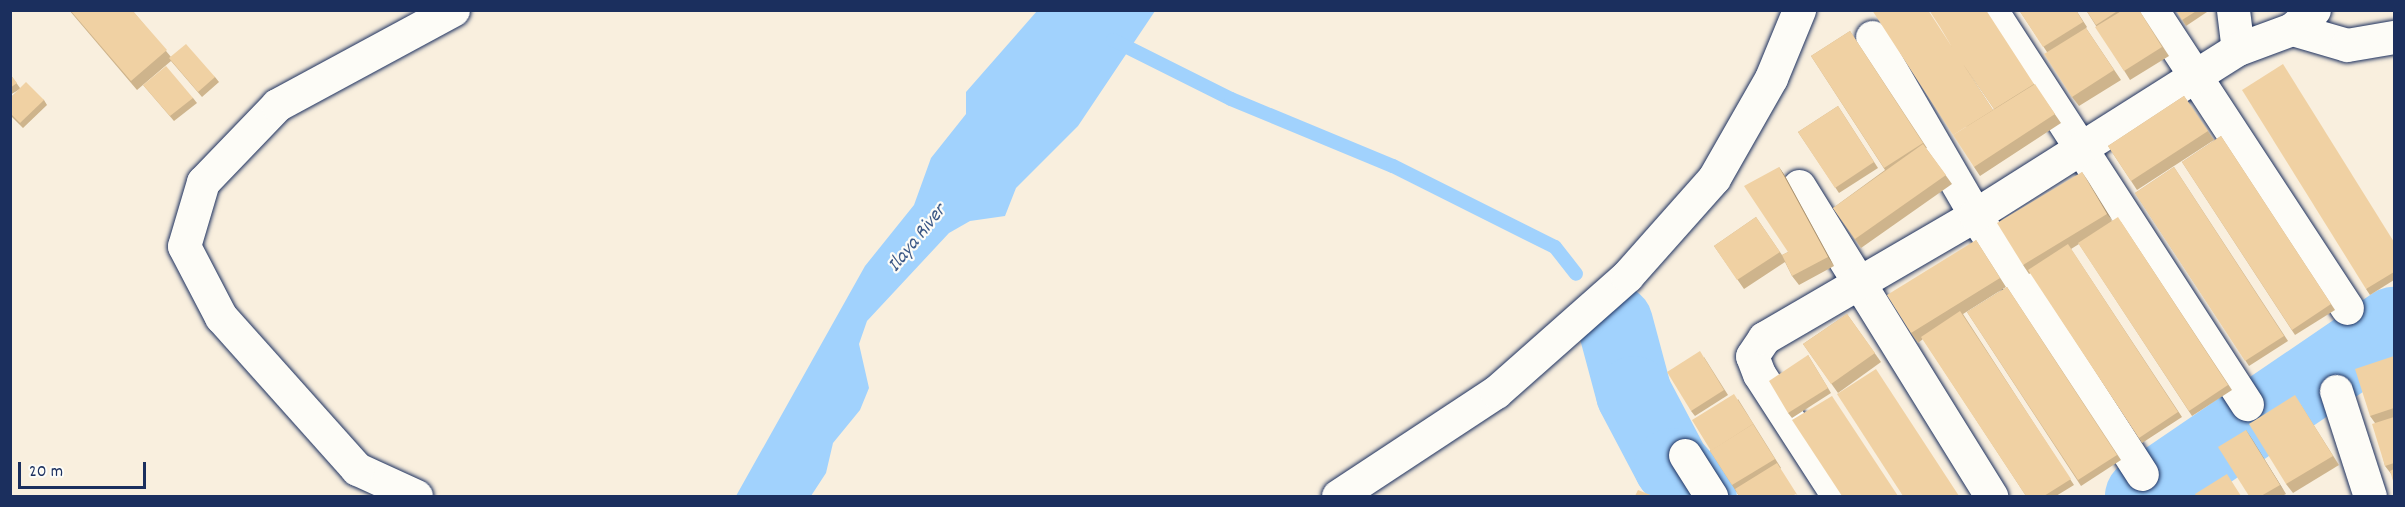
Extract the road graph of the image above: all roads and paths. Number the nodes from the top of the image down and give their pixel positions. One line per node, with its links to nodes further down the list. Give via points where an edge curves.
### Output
1 (453, 10): 21 (street, via 277,105 203,182 184,246 221,317 357,469)
2 (1799, 10): 22 (street, via 1771,78 1714,178 1627,276 1496,392)
3 (1991, 10): 11 (street)
4 (2152, 10): 10 (street)
5 (2233, 10): 9 (street)
6 (2303, 20): 8 (street, via 2347,45); 9 (street)
7 (1872, 37): 13 (street)
8 (2394, 38)
9 (2238, 49): 10 (street)
10 (2194, 77): 11 (street); 15 (street)
11 (2081, 146): 13 (street); 17 (street)
12 (1799, 186): 14 (street)
13 (1975, 215): 14 (street); 19 (street)
14 (1859, 286): 24 (street, via 1764,338 1752,356); 25 (street)
15 (2347, 308)
16 (2336, 391): 20 (street)
17 (2247, 404)
18 (1685, 455): 23 (street)
19 (2142, 474)
20 (2364, 494)
21 (416, 496)
22 (1338, 496)
23 (1711, 496)
24 (1838, 496)
25 (1991, 496)

